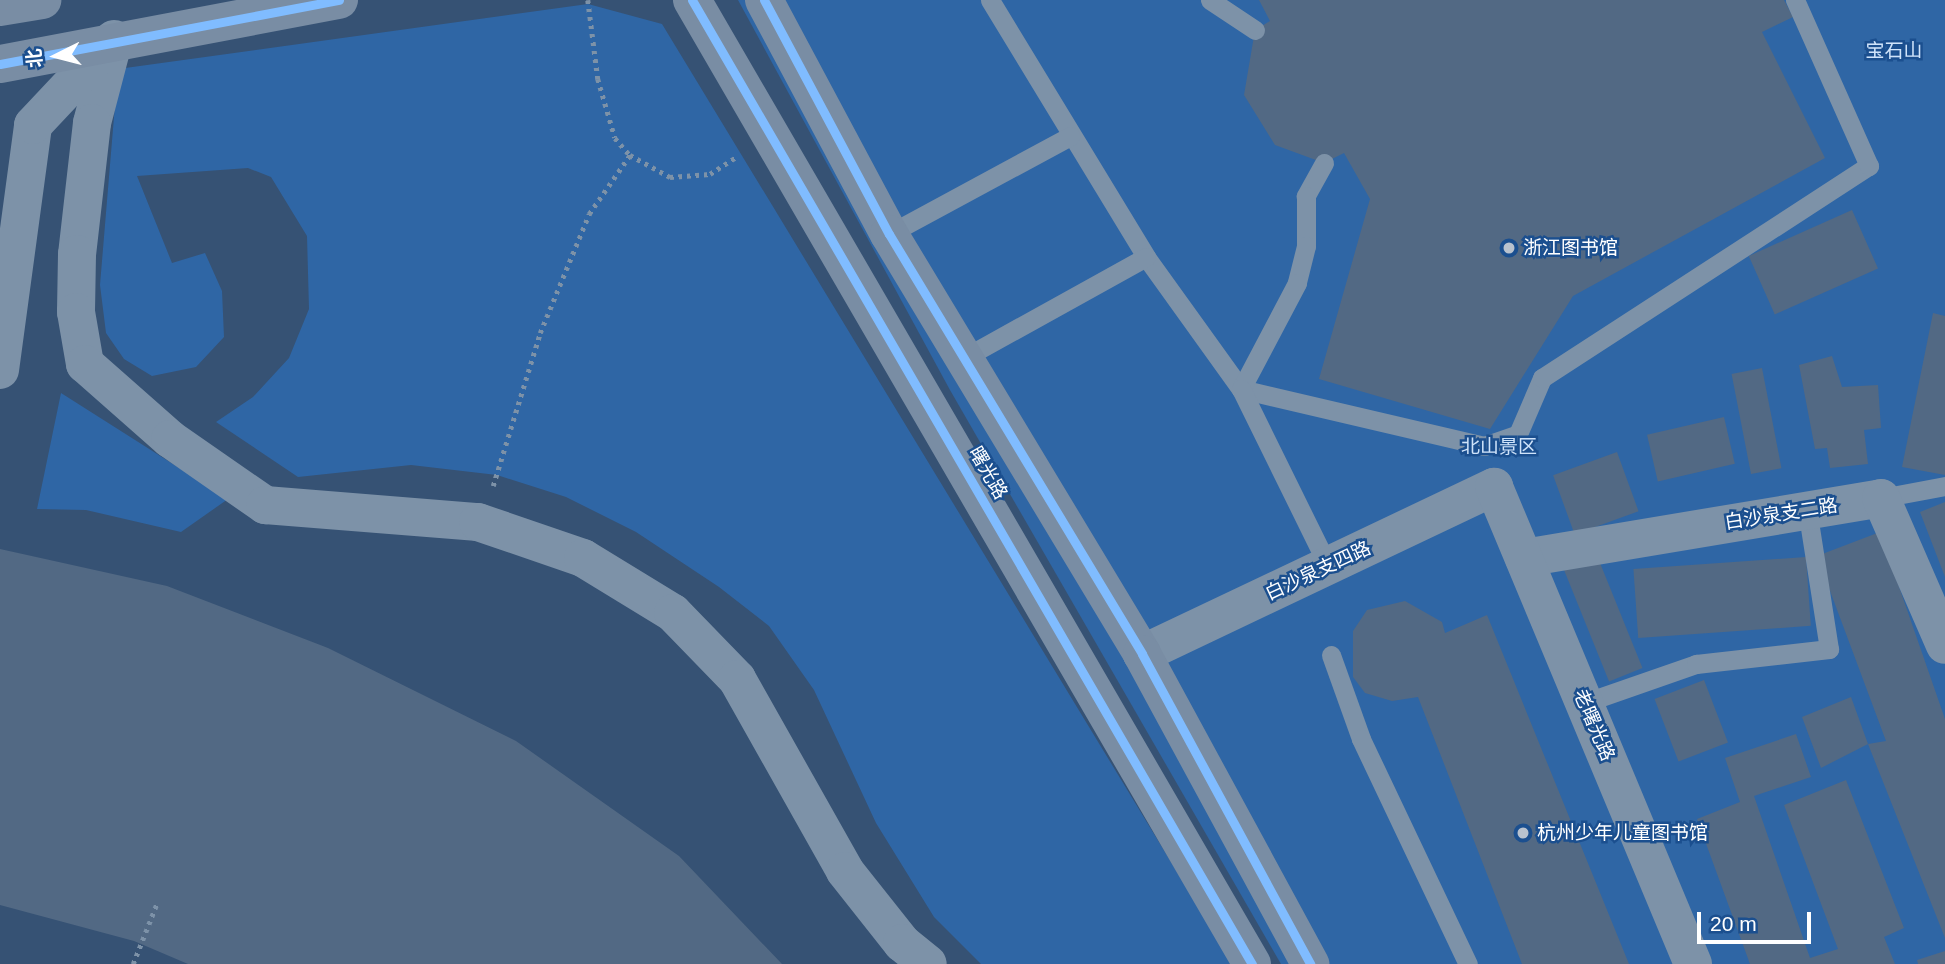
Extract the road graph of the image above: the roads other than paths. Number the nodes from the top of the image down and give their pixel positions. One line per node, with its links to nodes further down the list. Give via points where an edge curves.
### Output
1 (42, 0): 8 (main road)
2 (340, 0): 10 (main road)
3 (692, 0): 30 (main road, 曙光路)
4 (764, 0): 14 (main road, 曙光路)
5 (990, 0): 12 (lane)
6 (1210, 0): 9 (lane)
7 (1796, 0): 18 (lane, via 1870,166 1542,378 1518,434 1484,446)
8 (0, 7)
9 (1255, 30)
10 (114, 39): 11 (main road); 17 (street, via 33,125); 29 (street, via 92,122 78,254 76,312 85,365 170,439 265,505 478,522 583,558 673,612 737,679 845,871 902,943)
11 (0, 64)
12 (1070, 136): 14 (lane); 15 (lane)
13 (1324, 163): 18 (lane, via 1306,196 1306,246 1297,283)
14 (889, 234): 16 (main road, 曙光路)
15 (1146, 257): 16 (lane); 18 (lane)
16 (962, 359): 26 (main road, 曙光路)
17 (0, 370)
18 (1241, 389): 24 (lane)
19 (1945, 486): 21 (lane)
20 (1494, 487): 23 (street, 老曙光路); 24 (street, 白沙泉支四路)
21 (1881, 498): 22 (street, 白沙泉支二路); 25 (street)
22 (1807, 509): 23 (street, 白沙泉支二路); 28 (lane, via 1829,649 1696,664)
23 (1524, 558): 28 (street, 老曙光路)
24 (1328, 566): 26 (street, 白沙泉支四路)
25 (1945, 645)
26 (1142, 654): 31 (main road, 曙光路)
27 (1331, 656): 32 (lane, via 1361,739)
28 (1584, 703): 33 (street, 老曙光路)
29 (928, 964)
30 (1252, 964)
31 (1310, 964)
32 (1468, 964)
33 (1693, 964)

